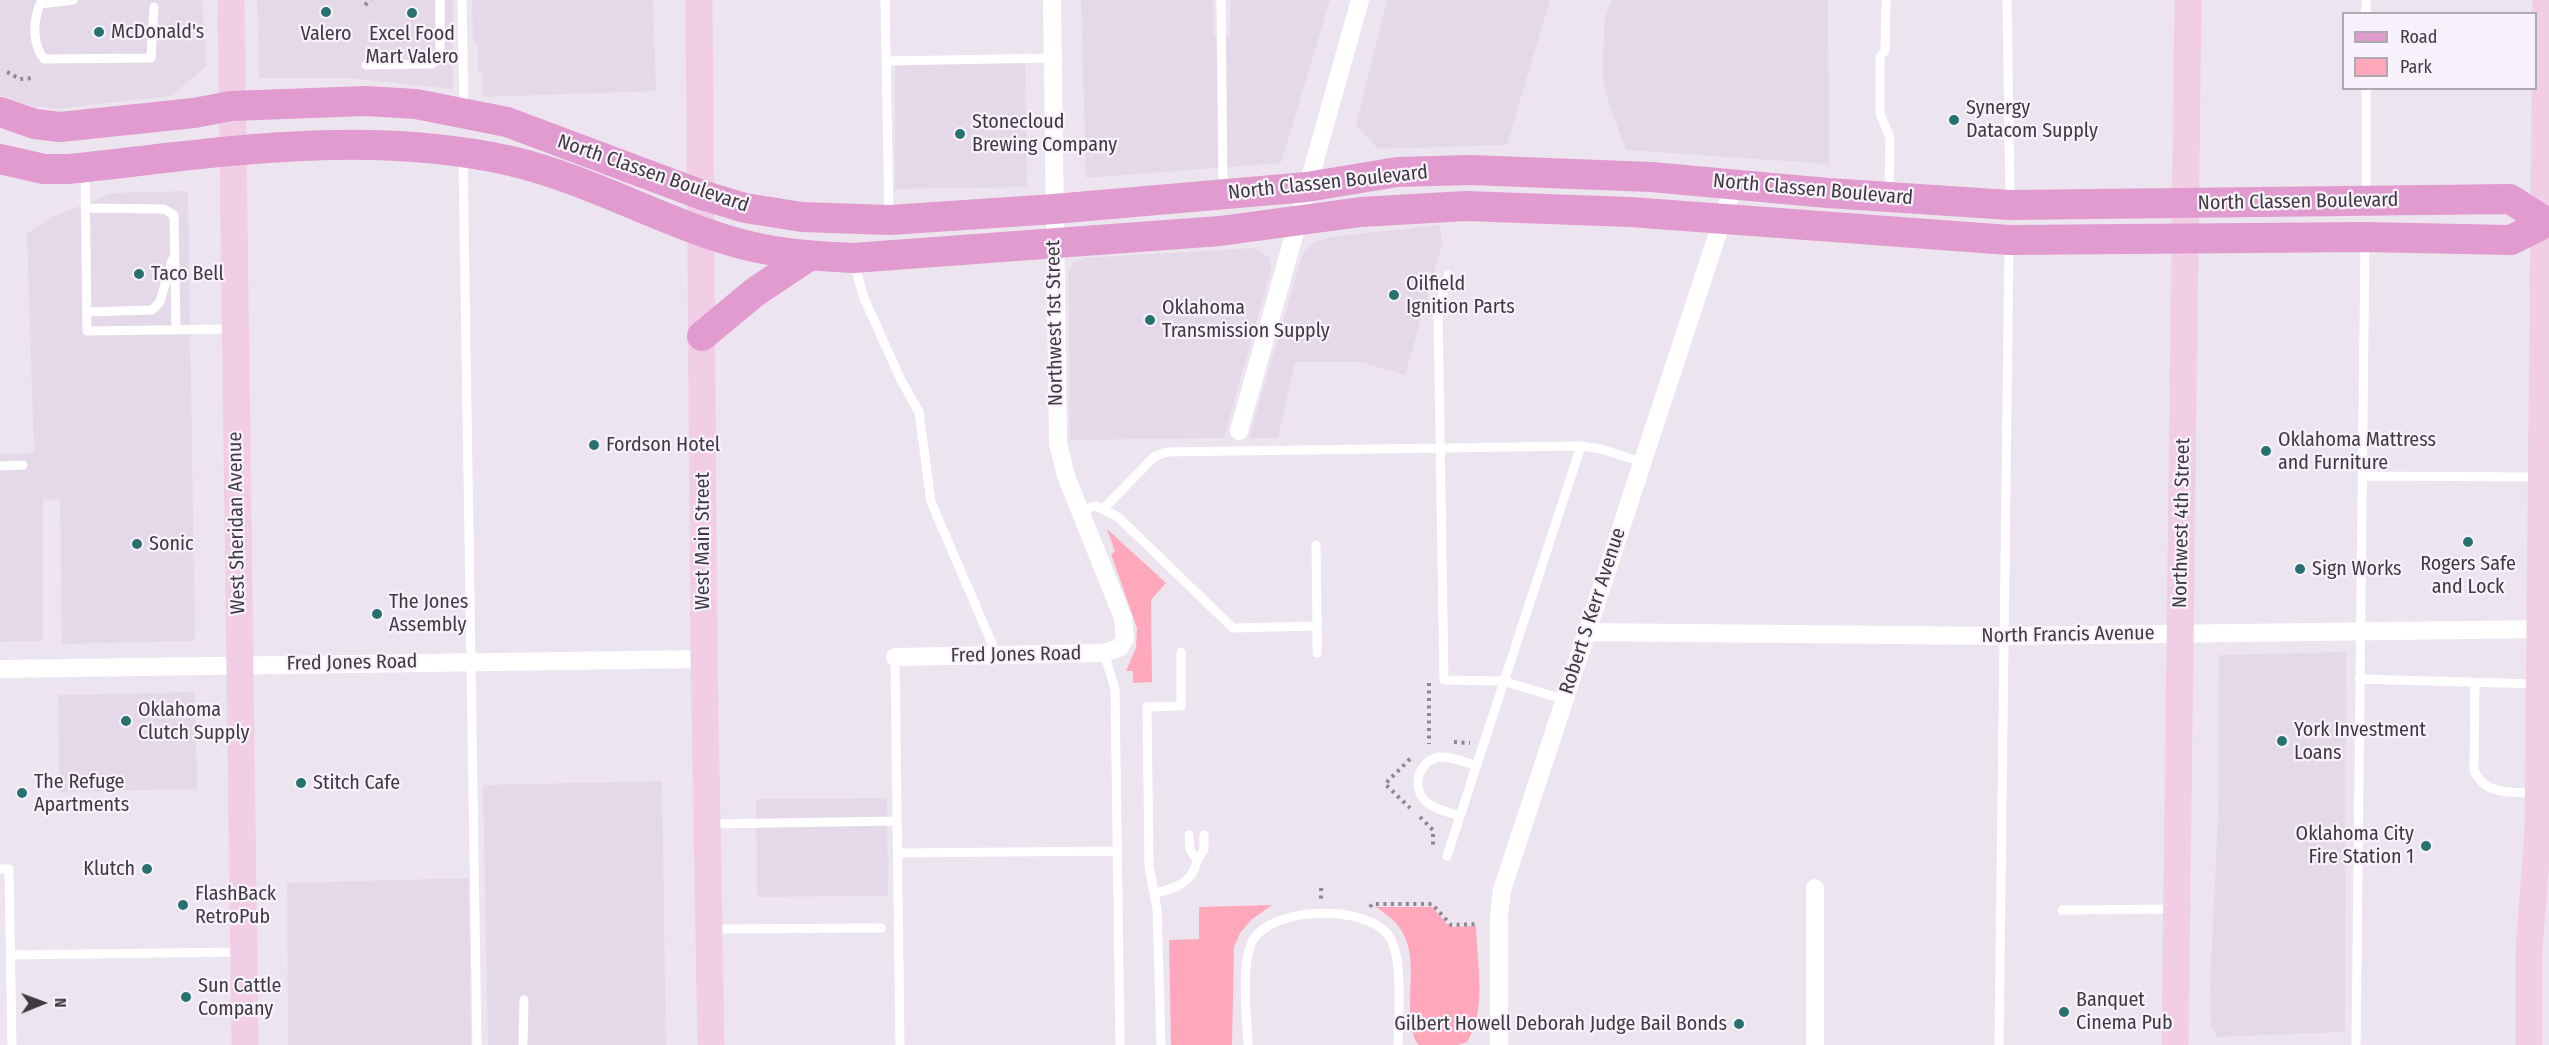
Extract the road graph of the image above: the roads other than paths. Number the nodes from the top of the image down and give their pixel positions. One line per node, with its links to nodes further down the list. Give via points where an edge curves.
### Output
1 (73, 0): 14 (lane, via 40,4 35,17 37,50 44,60 151,58)
2 (231, 0): 19 (main road, West Sheridan Avenue)
3 (440, 0): 17 (lane, via 440,55 432,64)
4 (462, 0): 21 (lane)
5 (699, 0): 28 (main road, West Main Street)
6 (885, 0): 16 (lane)
7 (1052, 0): 15 (street, Northwest 1st Street)
8 (1221, 0): 29 (lane)
9 (1360, 0): 27 (street)
10 (1886, 0): 30 (lane, via 1880,113 1890,138)
11 (2007, 0): 33 (lane)
12 (2188, 0): 32 (main road, Northwest 4th Street)
13 (2546, 0): 38 (main road)
14 (154, 7)
15 (1053, 58): 16 (lane); 35 (street, Northwest 1st Street)
16 (886, 61): 37 (lane)
17 (366, 65)
18 (2366, 90): 31 (lane)
19 (231, 106): 20 (main road, North Classen Boulevard, via 60,127 34,124); 21 (main road, North Classen Boulevard, via 366,101); 22 (main road, West Sheridan Avenue)
20 (0, 112)
21 (464, 112): 28 (main road, North Classen Boulevard, via 507,123)
22 (232, 151): 23 (main road, North Classen Boulevard, via 388,143); 25 (main road, North Classen Boulevard); 51 (main road, West Sheridan Avenue)
23 (463, 153): 40 (main road, North Classen Boulevard, via 553,173); 80 (lane)
24 (0, 159): 25 (main road, North Classen Boulevard, via 45,169)
25 (85, 168): 34 (lane)
26 (1734, 184): 27 (main road, North Classen Boulevard, via 1641,176 1472,170 1397,172); 30 (main road, North Classen Boulevard); 36 (street, Robert S Kerr Avenue)
27 (1307, 187): 29 (main road, North Classen Boulevard); 39 (street)
28 (702, 195): 37 (main road, North Classen Boulevard, via 745,208 802,218); 40 (main road, West Main Street)
29 (1223, 195): 35 (main road, North Classen Boulevard)
30 (1889, 197): 33 (main road, North Classen Boulevard)
31 (2366, 200): 32 (main road, North Classen Boulevard); 38 (main road, North Classen Boulevard, via 2510,199)
32 (2186, 204): 33 (main road, North Classen Boulevard); 43 (main road, Northwest 4th Street)
33 (2010, 205)
34 (85, 208): 45 (lane, via 164,209 174,215); 50 (lane)
35 (1054, 209): 37 (main road, North Classen Boulevard); 44 (street, Northwest 1st Street)
36 (1722, 219): 39 (main road, North Classen Boulevard, via 1553,207 1466,206 1361,212); 42 (main road, North Classen Boulevard); 59 (street, Robert S Kerr Avenue)
37 (890, 220)
38 (2547, 221): 41 (main road, North Classen Boulevard, via 2511,240); 49 (main road)
39 (1297, 222): 44 (main road, North Classen Boulevard); 56 (street)
40 (702, 231): 46 (main road, North Classen Boulevard, via 773,251); 54 (main road, West Main Street)
41 (2365, 237): 43 (main road, North Classen Boulevard); 62 (lane)
42 (2009, 240): 43 (main road, North Classen Boulevard); 73 (lane)
43 (2185, 240): 71 (main road, Northwest 4th Street)
44 (1054, 244): 47 (main road, North Classen Boulevard); 65 (street, Northwest 1st Street, via 1058,443)
45 (175, 250): 50 (lane, via 160,302 152,310); 52 (lane)
46 (809, 256): 47 (main road, North Classen Boulevard); 54 (main road)
47 (853, 258): 77 (lane, via 864,298 919,412 931,502)
48 (1448, 275): 58 (lane, via 1438,311)
49 (2546, 295): 53 (main road)
50 (87, 312): 52 (lane, via 87,331)
51 (234, 329): 52 (lane); 81 (main road, West Sheridan Avenue)
52 (176, 330)
53 (2546, 335): 55 (main road)
54 (702, 336): 79 (main road, West Main Street)
55 (2546, 385): 63 (main road)
56 (1239, 431)
57 (1581, 446): 58 (lane); 59 (lane, via 1601,448); 84 (lane)
58 (1440, 447): 64 (lane, via 1166,452 1154,457); 84 (lane, via 1444,680)
59 (1642, 462): 70 (street, Robert S Kerr Avenue)
60 (23, 465): 61 (lane)
61 (0, 466)
62 (2362, 476): 63 (lane); 69 (lane)
63 (2542, 477): 68 (main road)
64 (1104, 508): 65 (lane); 67 (lane, via 1233,628)
65 (1080, 510): 72 (street, Northwest 1st Street)
66 (1316, 545): 67 (lane)
67 (1317, 626): 76 (lane)
68 (2545, 629): 69 (street, North Francis Avenue); 86 (main road)
69 (2360, 631): 71 (street, North Francis Avenue); 83 (lane)
70 (1586, 632): 73 (street, North Francis Avenue); 87 (street, Robert S Kerr Avenue)
71 (2181, 633): 73 (street, North Francis Avenue); 102 (main road, Northwest 4th Street)
72 (1126, 634): 75 (street, Fred Jones Road, via 1119,648)
73 (2005, 636): 121 (lane)
74 (1181, 652): 101 (lane, via 1181,706 1147,707 1149,866)
75 (1104, 653): 77 (street, Fred Jones Road); 95 (lane, via 1115,689)
76 (1317, 653)
77 (997, 655): 78 (street, Fred Jones Road)
78 (896, 657): 91 (lane)
79 (704, 658): 80 (street, Fred Jones Road); 92 (main road, West Main Street)
80 (472, 661): 81 (street, Fred Jones Road); 111 (lane)
81 (239, 665): 82 (street, Fred Jones Road); 106 (main road, West Sheridan Avenue)
82 (0, 669)
83 (2359, 679): 85 (lane); 123 (lane)
84 (1503, 681): 87 (lane); 88 (lane)
85 (2475, 682): 86 (lane); 89 (lane, via 2474,770 2478,779 2500,791)
86 (2540, 684): 89 (main road)
87 (1563, 699): 119 (street, Robert S Kerr Avenue, via 1502,890)
88 (1476, 766): 90 (lane); 90 (lane, via 1438,758 1420,773 1418,789 1427,803)
89 (2538, 793): 124 (main road, via 2529,950)
90 (1460, 816): 97 (lane)
91 (897, 821): 92 (lane); 96 (lane)
92 (707, 824): 105 (main road, West Main Street)
93 (1189, 836): 98 (lane, via 1190,850)
94 (1204, 836): 98 (lane, via 1204,850)
95 (1117, 851): 96 (lane); 115 (lane)
96 (897, 853): 114 (lane)
97 (1447, 856)
98 (1197, 860): 101 (lane, via 1187,881)
99 (0, 869): 107 (lane, via 9,869)
100 (1815, 888): 120 (street)
101 (1154, 893): 116 (lane)
102 (2177, 909): 103 (lane); 122 (main road, Northwest 4th Street)
103 (2062, 910)
104 (881, 928): 105 (lane)
105 (709, 929): 113 (main road, West Main Street)
106 (244, 951): 107 (lane); 110 (main road, West Sheridan Avenue)
107 (10, 955): 109 (lane)
108 (524, 1000): 112 (lane)
109 (12, 1045)
110 (245, 1045)
111 (477, 1045)
112 (523, 1045)
113 (711, 1045)
114 (900, 1045)
115 (1120, 1045)
116 (1161, 1045)
117 (1248, 1045): 118 (lane, via 1247,961 1253,939 1266,926 1284,917 1349,915 1370,921 1393,944 1398,974)
118 (1398, 1045)
119 (1499, 1045)
120 (1815, 1045)
121 (1999, 1045)
122 (2175, 1045)
123 (2356, 1045)
124 (2529, 1045)

